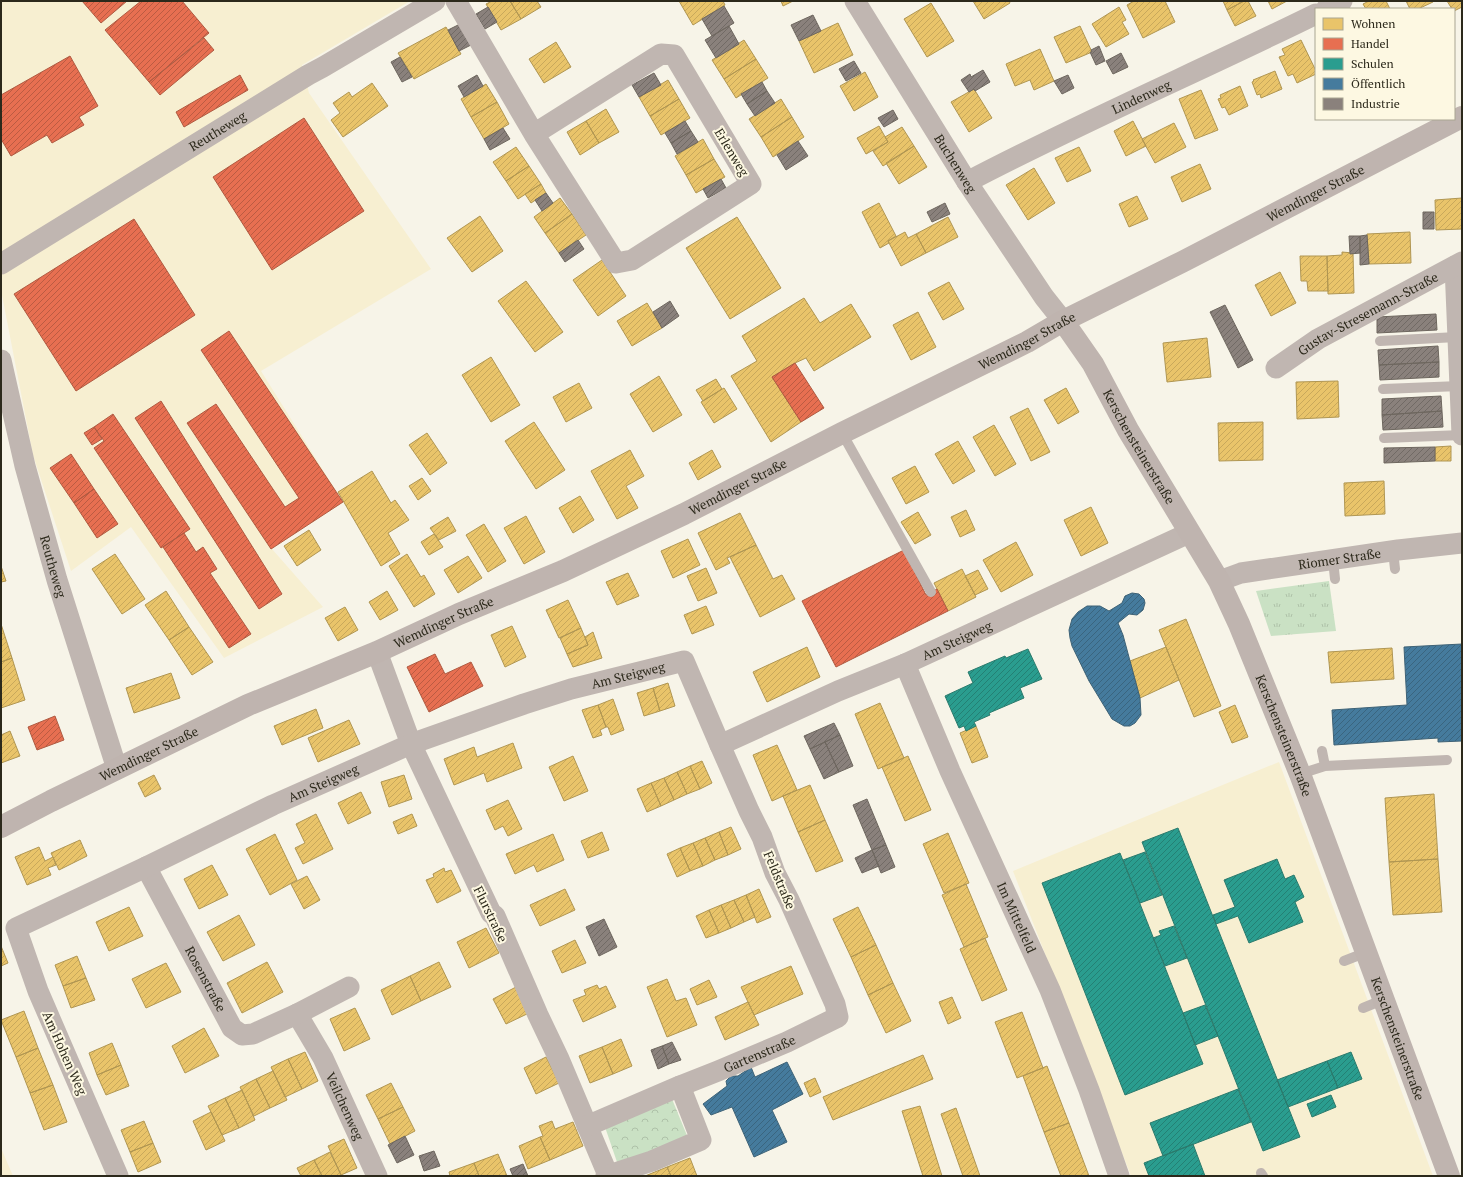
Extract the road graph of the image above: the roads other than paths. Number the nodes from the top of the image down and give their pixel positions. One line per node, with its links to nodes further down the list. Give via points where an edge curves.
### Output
1 (435, 1): 10 (street, Reutheweg, via 308,75)
2 (456, 1): 8 (street, Erlenweg)
3 (1342, 1): 5 (street)
4 (862, 3): 9 (street, Buchenweg)
5 (1328, 8)
6 (1315, 14): 9 (street, Lindenweg, via 1036,146)
7 (1462, 117): 12 (main road, Wemdinger Straße)
8 (534, 134): 8 (street, Erlenweg, via 616,263 632,260 751,184 674,55 661,54)
9 (966, 182): 12 (street, Buchenweg)
10 (1, 264)
11 (1459, 264): 13 (street); 16 (street, Gustav-Stresemann-Straße, via 1318,340)
12 (1063, 321): 19 (main road, Wemdinger Straße, via 1027,342); 22 (main road, Kerschensteinerstraße, via 1093,364)
13 (1457, 337): 14 (lane); 17 (street)
14 (1380, 341)
15 (1, 360): 33 (street, Reutheweg, via 25,466 57,580)
16 (1276, 368)
17 (1460, 386): 18 (lane); 20 (street)
18 (1383, 389)
19 (842, 433): 25 (lane); 26 (main road, Wemdinger Straße, via 694,509 568,569 459,614)
20 (1462, 435): 21 (lane)
21 (1384, 438)
22 (1188, 533): 24 (main road, Kerschensteinerstraße); 27 (street, Am Steigweg)
23 (1462, 543): 24 (street, Riomer Straße, via 1394,560 1334,570 1241,573)
24 (1219, 581): 34 (main road, Kerschensteinerstraße)
25 (931, 592)
26 (377, 652): 28 (street, Flurstraße); 33 (main road, Wemdinger Straße, via 248,704)
27 (905, 664): 29 (street, Am Steigweg, via 838,691); 50 (street, Im Mittelfeld, via 950,771 1050,990)
28 (411, 744): 29 (street, Am Steigweg, via 571,689 684,661); 36 (street, Am Steigweg, via 273,805); 46 (street, Flurstraße, via 491,913 495,916)
29 (720, 745): 44 (street, Feldstraße, via 835,1004)
30 (1322, 751): 32 (lane)
31 (1447, 760): 32 (lane)
32 (1325, 766): 34 (lane)
33 (117, 769): 35 (main road, Wemdinger Straße)
34 (1300, 774): 38 (main road, Kerschensteinerstraße)
35 (1, 827)
36 (146, 867): 37 (street, Am Steigweg); 43 (street, Rosenstraße, via 232,1028 242,1035 253,1034)
37 (16, 928): 47 (street, Am Hohen Weg, via 38,991)
38 (1367, 952): 39 (lane); 41 (main road, Kerschensteinerstraße)
39 (1344, 962)
40 (348, 987): 43 (street, Rosenstraße)
41 (1384, 999): 42 (lane); 51 (main road, Kerschensteinerstraße)
42 (1363, 1008)
43 (297, 1014): 48 (street, Veilchenweg, via 323,1058)
44 (838, 1017): 45 (street, Gartenstraße, via 787,1042)
45 (680, 1086): 46 (street, Gartenstraße); 49 (street, via 701,1140 652,1161)
46 (587, 1126): 49 (street, Flurstraße)
47 (118, 1176)
48 (377, 1176)
49 (607, 1176)
50 (1119, 1176)
51 (1449, 1176)

